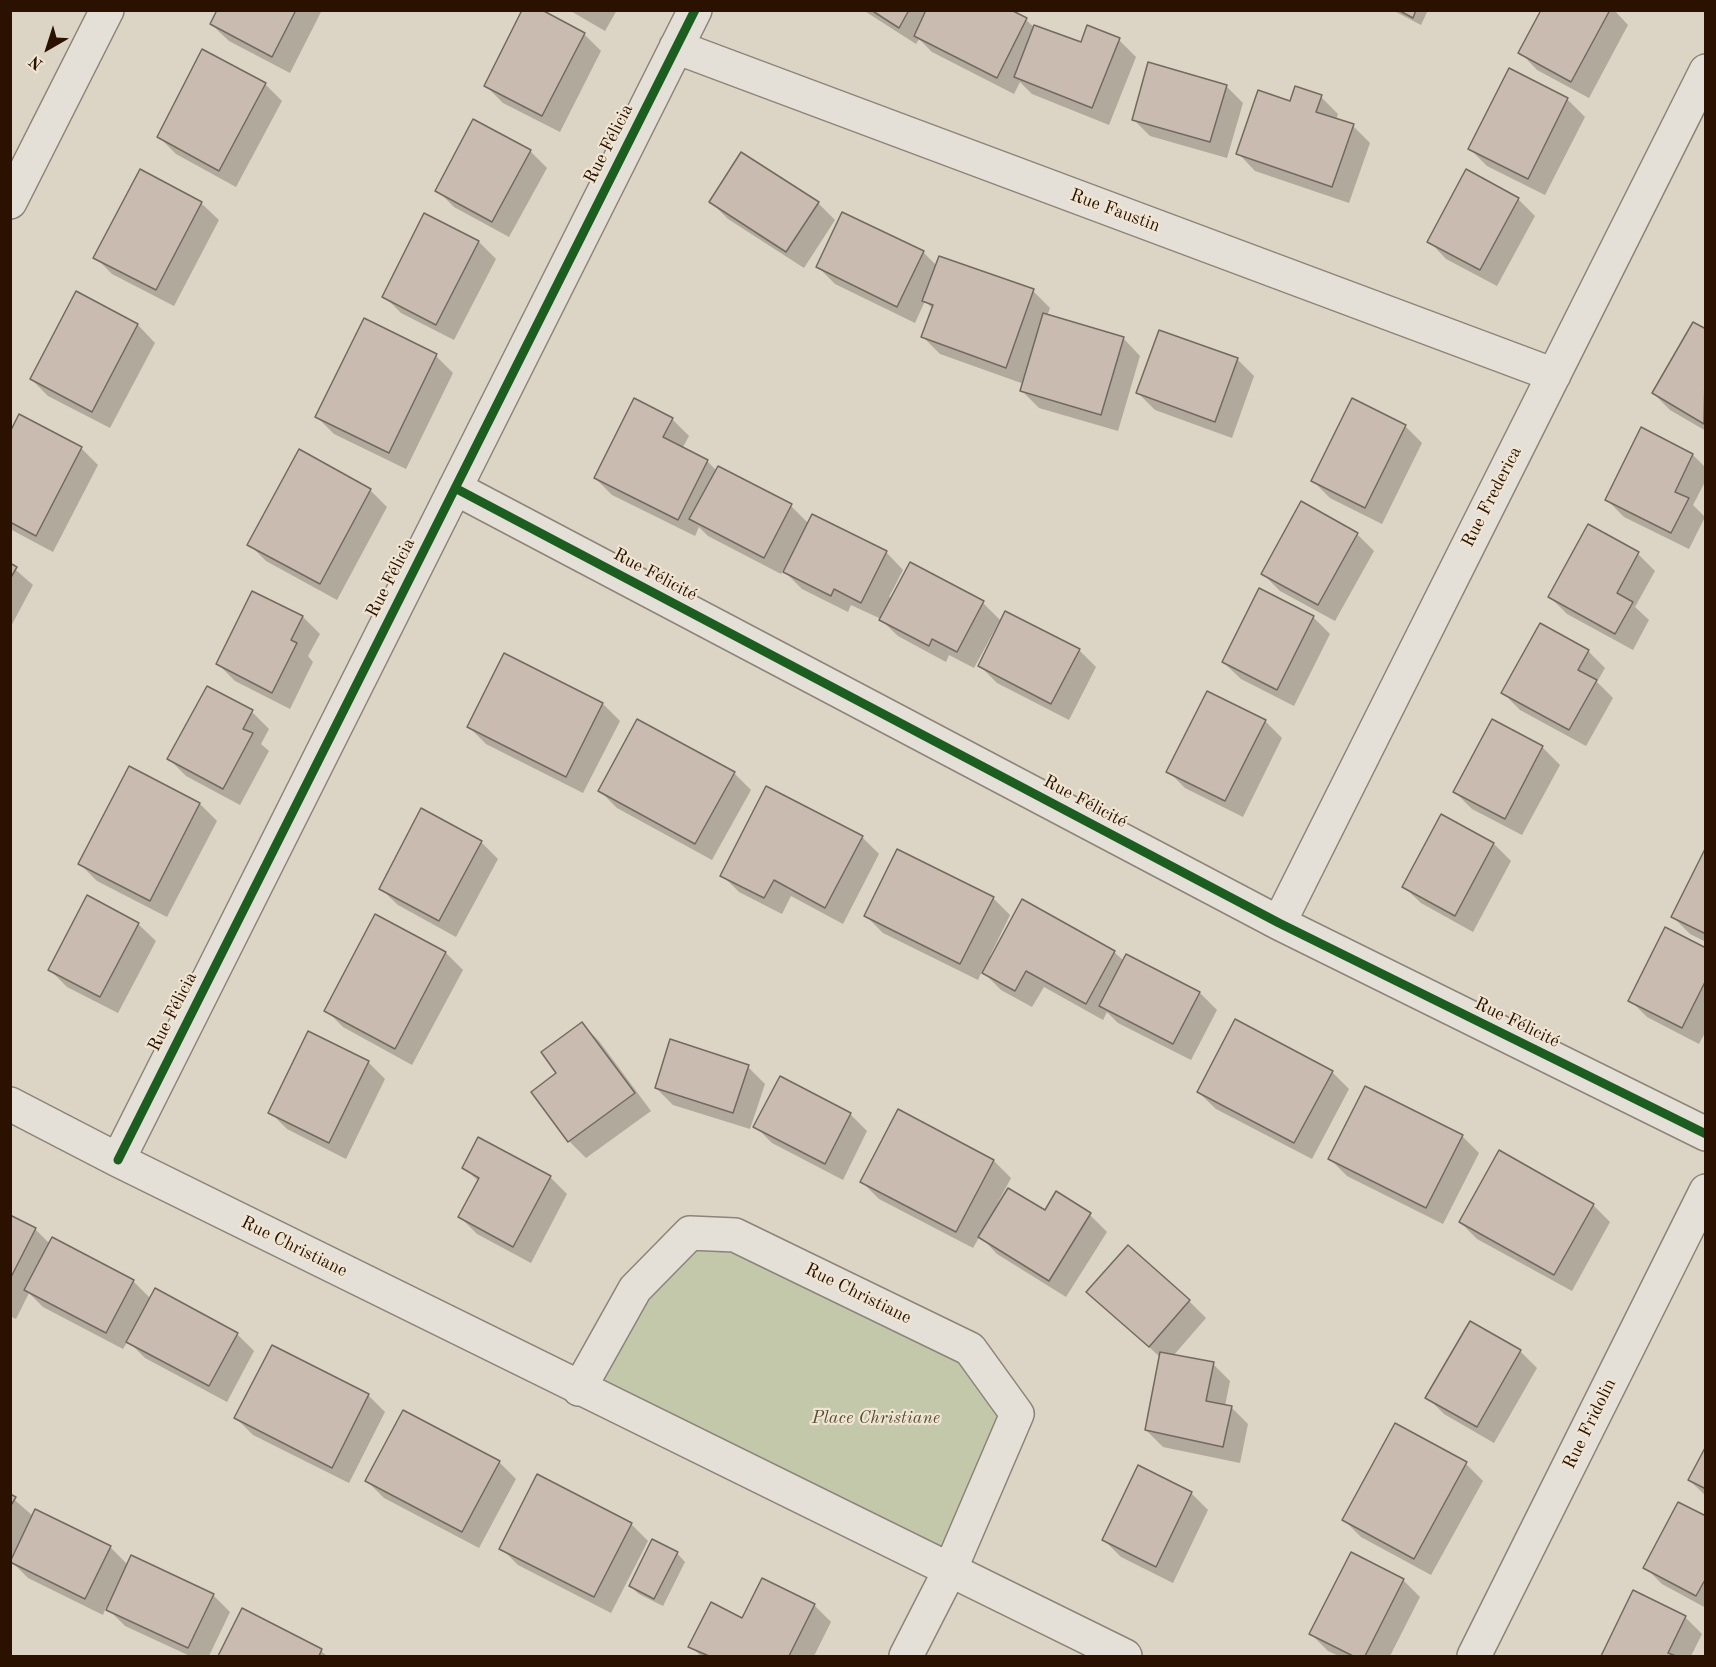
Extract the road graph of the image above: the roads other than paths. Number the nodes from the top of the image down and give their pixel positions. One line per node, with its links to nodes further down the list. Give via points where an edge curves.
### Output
1 (107, 10): 5 (street)
2 (695, 10): 3 (street, Rue Félicia)
3 (676, 47): 6 (street, Rue Faustin); 7 (street, Rue Félicia)
4 (1706, 71): 6 (street, Rue Frederica)
5 (10, 202)
6 (1554, 375): 8 (street, Rue Frederica)
7 (455, 488): 8 (street, Rue Félicité); 11 (street, Rue Félicia)
8 (1279, 923): 10 (street, Rue Félicité)
9 (10, 1104): 11 (street, Rue Christiane)
10 (1706, 1134)
11 (118, 1160): 13 (street, Rue Christiane)
12 (1706, 1191): 17 (street, Rue Fridolin)
13 (579, 1389): 14 (street, Rue Christiane); 14 (street, Rue Christiane, via 635,1289 690,1233 735,1234 970,1348 1017,1414)
14 (950, 1570): 15 (street); 16 (street, Rue Christiane)
15 (906, 1656)
16 (1125, 1656)
17 (1474, 1656)

